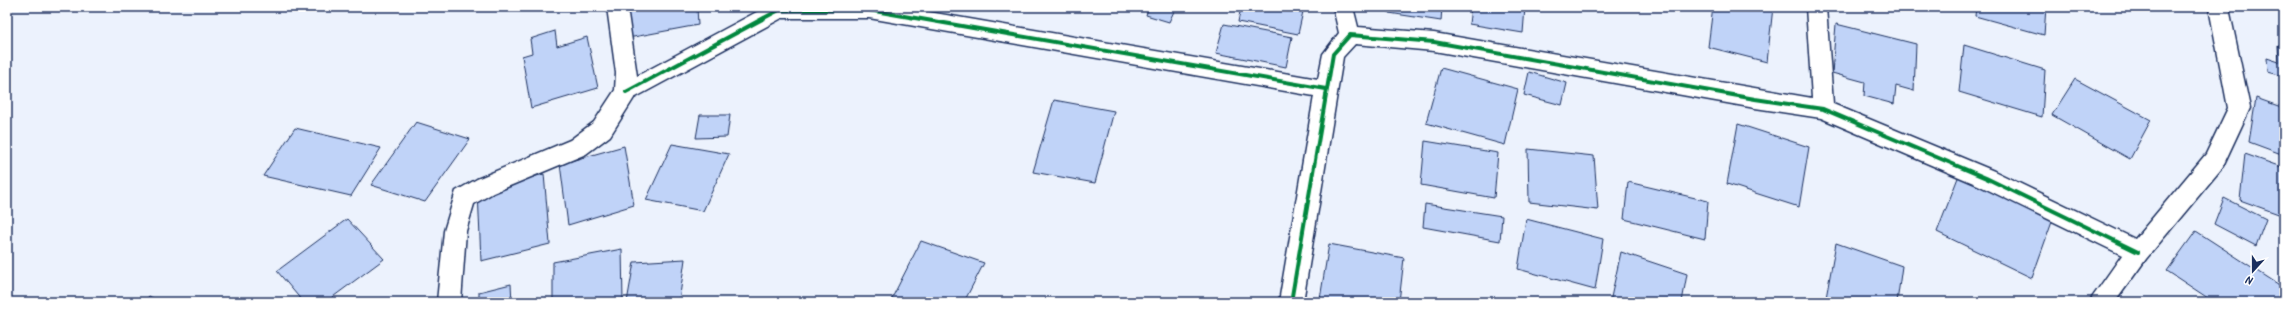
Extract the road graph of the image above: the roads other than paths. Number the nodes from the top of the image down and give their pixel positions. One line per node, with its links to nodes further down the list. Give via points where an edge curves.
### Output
1 (617, 7): 7 (street, via 627,72)
2 (1343, 7): 5 (street)
3 (1816, 7): 8 (street)
4 (2221, 7): 9 (street, via 2220,14 2239,108 2214,161)
5 (1350, 35): 6 (street, via 1333,54); 8 (street, via 1434,42)
6 (1326, 89): 7 (street, via 861,10 779,10); 11 (street)
7 (626, 92): 10 (street, via 602,129 578,147 485,186 464,198 455,230)
8 (1823, 109): 9 (street, via 1986,178)
9 (2138, 252): 12 (street)
10 (448, 302)
11 (1291, 302)
12 (2101, 302)

